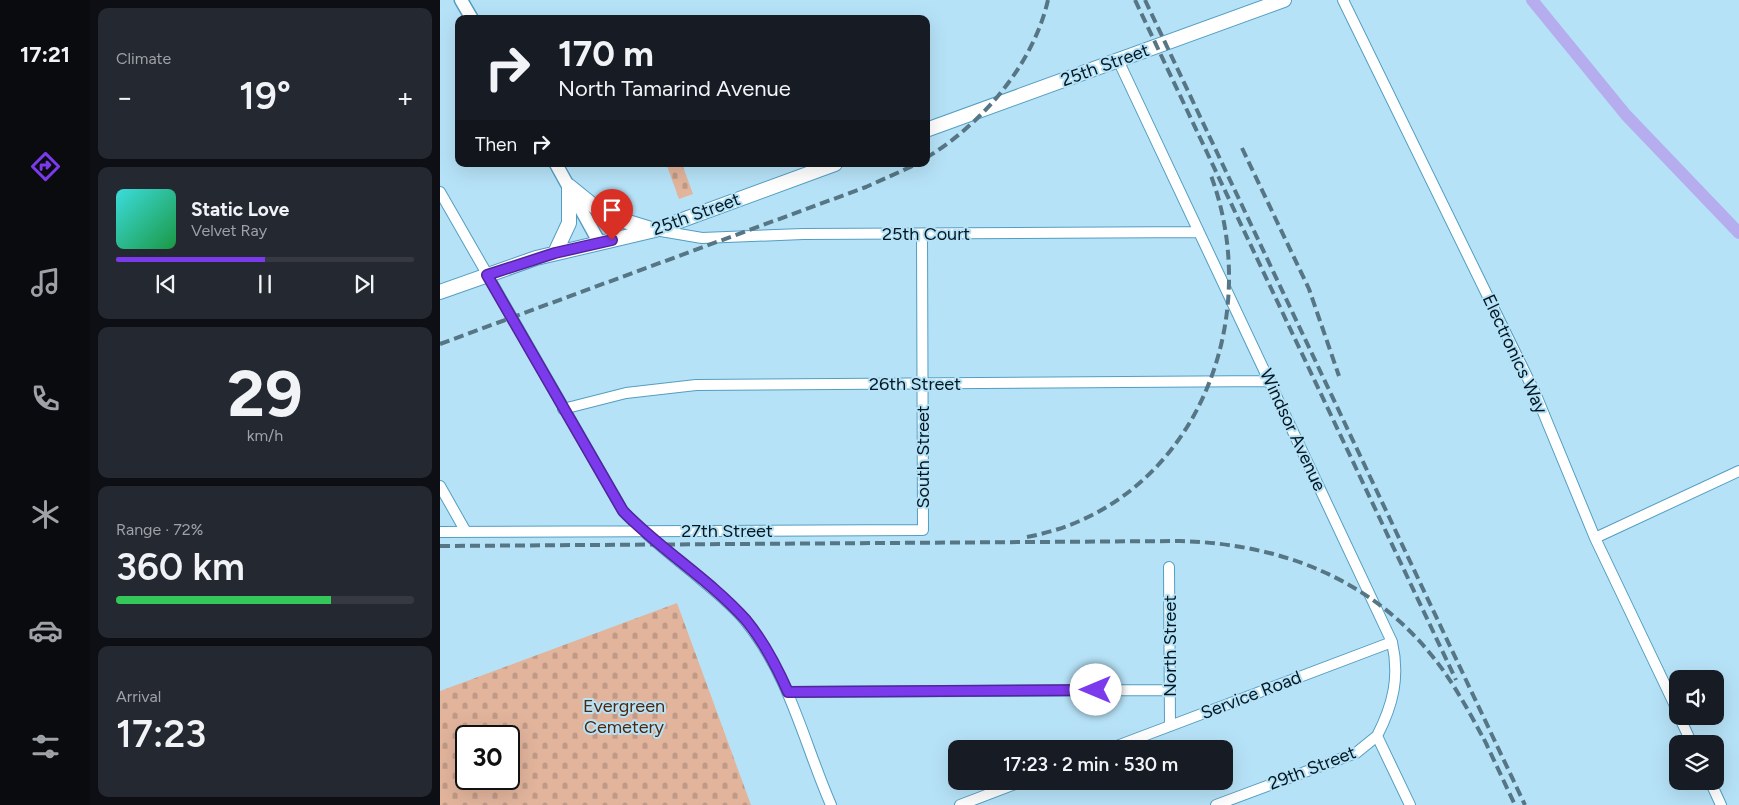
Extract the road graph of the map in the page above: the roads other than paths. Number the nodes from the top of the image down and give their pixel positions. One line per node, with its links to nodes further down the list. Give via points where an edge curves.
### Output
1 (461, 0): 4 (street)
2 (1284, 0): 5 (main road, 25th Street)
3 (1342, 0): 27 (street, Electronics Way, via 1536,395)
4 (470, 15)
5 (1118, 60): 6 (main road, 25th Street); 12 (street, Windsor Avenue)
6 (930, 129)
7 (558, 167): 9 (street)
8 (827, 167): 11 (main road, 25th Street)
9 (569, 186): 11 (main road, via 605,215); 14 (street); 15 (main road, via 569,223)
10 (440, 192): 16 (street)
11 (654, 230): 13 (street, 25th Court, via 702,238); 14 (main road, 25th Street)
12 (1199, 232): 13 (street, 25th Court); 18 (street, Windsor Avenue)
13 (922, 234): 19 (street, South Street)
14 (599, 242): 15 (main road, 25th Street)
15 (555, 253): 16 (main road, 25th Street)
16 (487, 275): 17 (main road, 25th Street); 20 (street)
17 (440, 292)
18 (1270, 382): 19 (street, 26th Street); 29 (street, Windsor Avenue)
19 (922, 384): 20 (street, 26th Street, via 661,388); 23 (street, South Street)
20 (563, 409): 24 (street, via 623,511)
21 (1739, 471): 27 (street)
22 (440, 486): 26 (street)
23 (924, 530): 24 (street, 27th Street)
24 (642, 531): 26 (street, 27th Street); 31 (street, via 726,600 746,621 774,662)
25 (440, 532): 26 (street, 27th Street)
26 (466, 532)
27 (1596, 538): 32 (street, Electronics Way)
28 (1169, 567): 30 (street, North Street)
29 (1392, 642): 33 (street, Service Road); 34 (street, Windsor Avenue, via 1397,667 1395,687)
30 (1170, 690): 31 (street); 33 (street, North Street)
31 (788, 692): 38 (street)
32 (1669, 693)
33 (1170, 726): 35 (street, Service Road)
34 (1377, 736): 40 (street, 29th Street, via 1356,753); 41 (street)
35 (1133, 740)
36 (999, 790): 39 (street)
37 (1714, 790): 42 (street)
38 (831, 805)
39 (960, 805)
40 (1216, 805)
41 (1410, 805)
42 (1721, 805)

